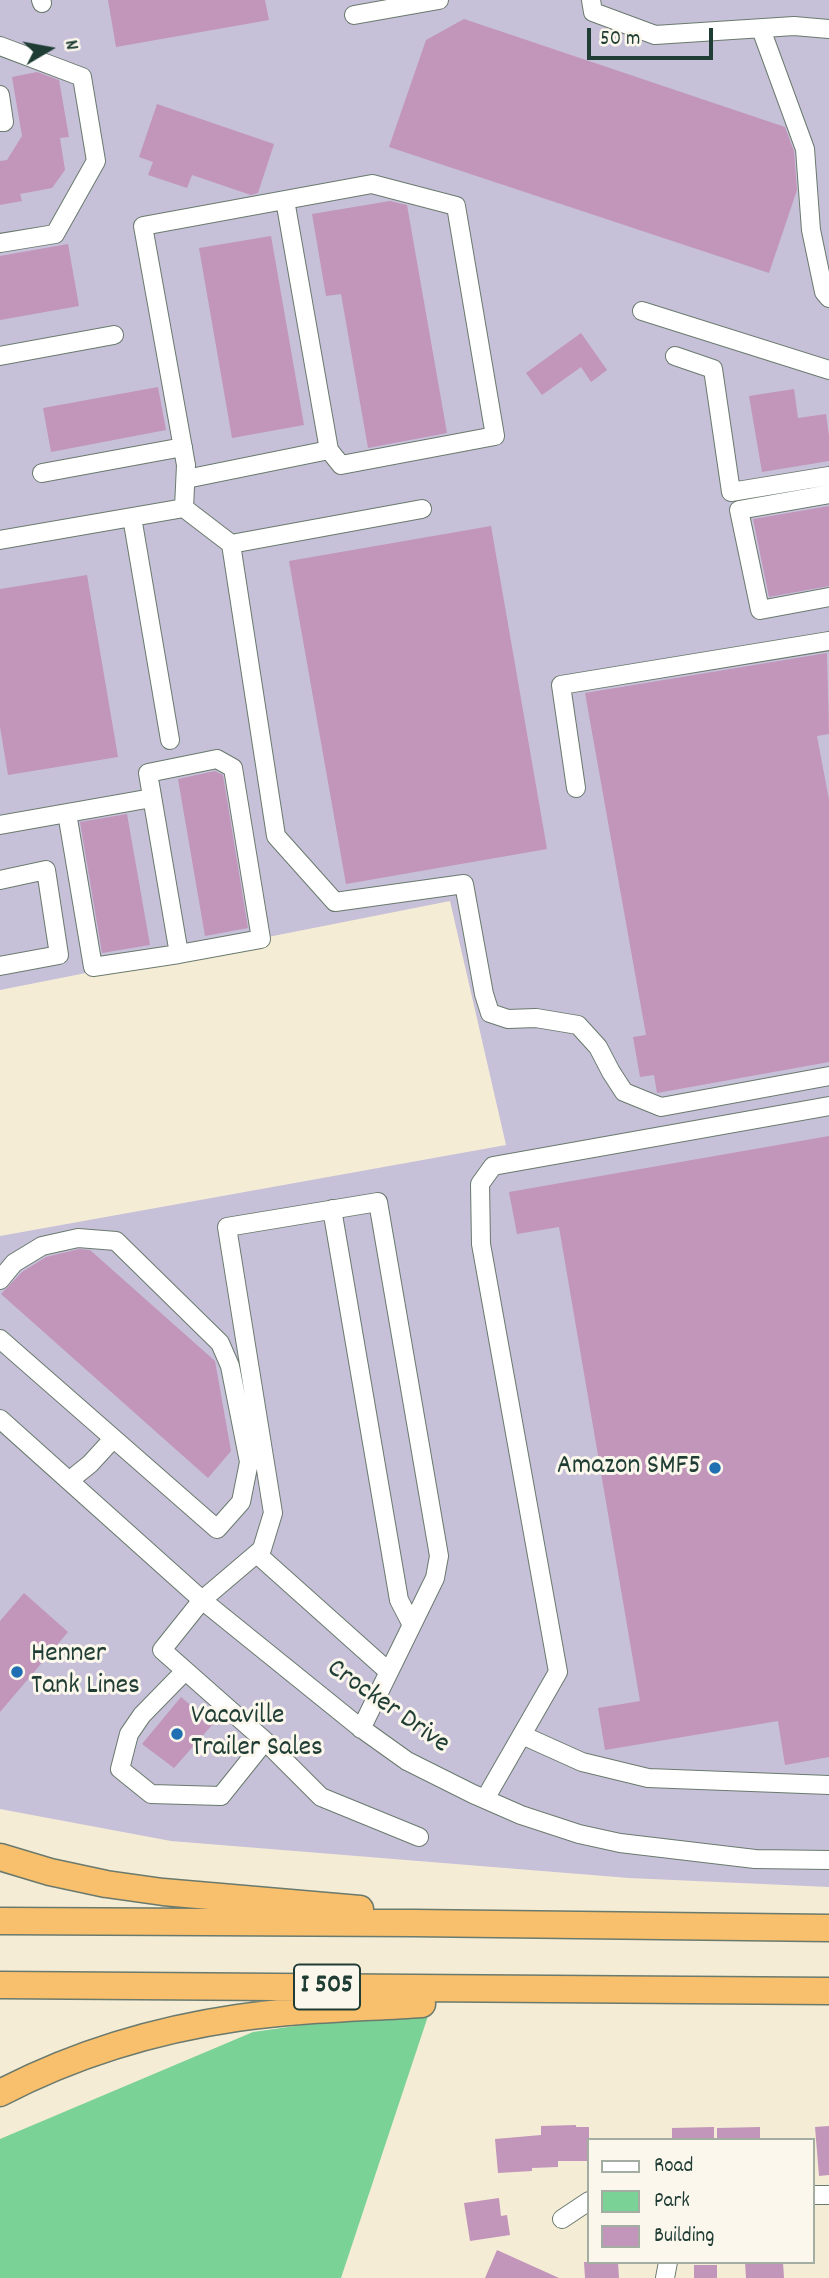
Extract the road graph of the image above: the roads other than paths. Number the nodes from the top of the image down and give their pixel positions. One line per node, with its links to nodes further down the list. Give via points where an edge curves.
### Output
1 (439, 0): 3 (street)
2 (591, 0): 4 (street, via 593,12 655,35)
3 (354, 15)
4 (761, 29): 5 (street); 11 (street, via 805,149 811,229)
5 (829, 29)
6 (0, 46): 10 (street, via 82,77 96,161 55,234)
7 (0, 95): 8 (street, via 4,121)
8 (0, 122)
9 (285, 200): 17 (street, via 143,226); 18 (street); 18 (street, via 372,184 456,206 495,436 341,464)
10 (0, 243)
11 (829, 298)
12 (642, 311): 16 (street)
13 (114, 335): 14 (street)
14 (0, 356)
15 (675, 356): 20 (street, via 713,369 731,492)
16 (829, 370)
17 (183, 447): 19 (street); 21 (street)
18 (330, 450): 21 (street)
19 (42, 473)
20 (829, 476)
21 (186, 479): 23 (street)
22 (829, 494): 28 (street, via 739,510 760,610)
23 (184, 508): 25 (street); 27 (street)
24 (422, 509): 27 (street)
25 (132, 517): 26 (street); 30 (street)
26 (0, 540)
27 (231, 544): 38 (street, via 276,836 335,902 464,884 490,1013 508,1019 578,1025 598,1047 624,1092 661,1107)
28 (829, 597)
29 (829, 642): 31 (street, via 561,685)
30 (170, 740)
31 (576, 788)
32 (152, 798): 33 (street); 36 (street); 36 (street, via 148,773 217,759 233,768 261,939)
33 (67, 813): 34 (street); 36 (street, via 93,967)
34 (0, 825)
35 (0, 880): 37 (street, via 46,870 59,955)
36 (179, 954)
37 (0, 966)
38 (829, 1076)
39 (829, 1106): 52 (street, via 493,1166 480,1184 481,1244 558,1672)
40 (332, 1209): 46 (street, via 227,1227 273,1513); 48 (street, via 399,1600); 48 (street, via 378,1202 439,1556 435,1578)
41 (0, 1280): 44 (street, via 14,1263 42,1246 78,1238 116,1241 220,1343 230,1366 249,1462 241,1502 216,1529)
42 (0, 1339): 44 (street)
43 (0, 1419): 45 (street, Crocker Drive)
44 (113, 1440): 45 (street)
45 (70, 1480): 47 (street, Crocker Drive)
46 (257, 1554): 47 (street); 50 (street)
47 (202, 1600): 49 (street, via 162,1650); 51 (street, Crocker Drive)
48 (412, 1625): 50 (street)
49 (185, 1671): 53 (street); 53 (street, via 129,1734 120,1769 151,1794 220,1796)
50 (389, 1672): 51 (street)
51 (361, 1728): 55 (street, Crocker Drive, via 407,1761)
52 (522, 1735): 54 (street, via 582,1762 648,1778); 55 (street)
53 (265, 1741): 56 (street, via 321,1797)
54 (829, 1785)
55 (485, 1800): 58 (street, Crocker Drive, via 579,1834 620,1843 755,1860)
56 (419, 1837)
57 (0, 1857): 60 (highway, via 106,1884 352,1906)
58 (829, 1860)
59 (0, 1922): 60 (highway, I 505)
60 (413, 1923): 61 (highway, I 505)
61 (829, 1928)
62 (0, 1985): 63 (highway, I 505)
63 (654, 1990): 64 (highway, I 505); 65 (highway, via 237,2018 131,2041)
64 (829, 1992)
65 (0, 2093)
66 (588, 2202): 67 (street)
67 (562, 2219)

